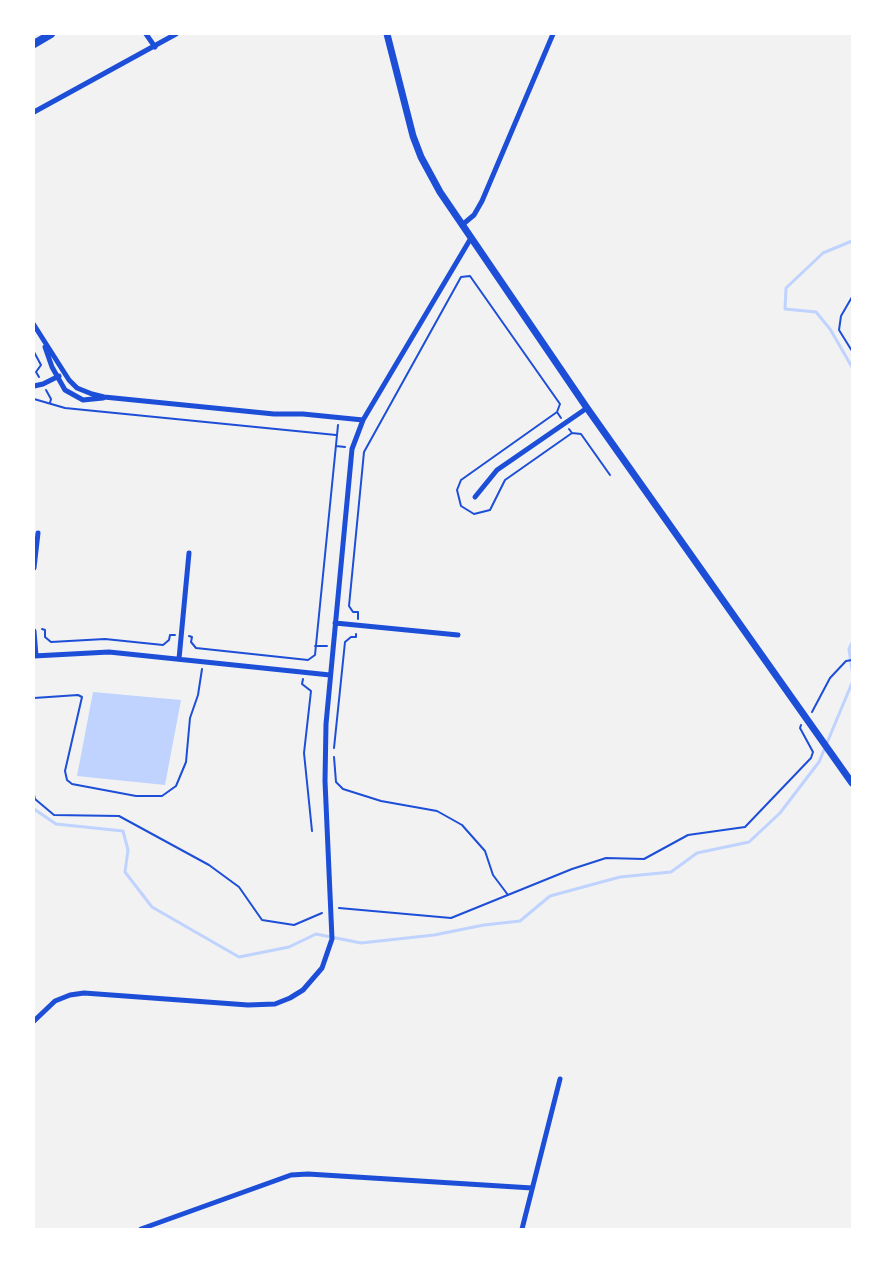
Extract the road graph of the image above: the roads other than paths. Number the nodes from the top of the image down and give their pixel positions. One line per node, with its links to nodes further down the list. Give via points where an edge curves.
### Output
1 (51, 34): 6 (main road)
2 (146, 34): 7 (street)
3 (176, 34): 7 (street)
4 (387, 34): 9 (street, via 417,148)
5 (553, 34): 9 (street, via 482,201 474,215)
6 (34, 44)
7 (155, 47): 8 (street)
8 (34, 112)
9 (462, 225): 10 (street)
10 (471, 238): 17 (street); 18 (street)
11 (34, 325): 12 (street)
12 (44, 344): 13 (street); 14 (street)
13 (64, 373): 14 (street); 16 (street, via 81,390)
14 (57, 377): 15 (street); 16 (street, via 65,390 77,398)
15 (34, 386)
16 (109, 398): 18 (street)
17 (586, 408): 19 (street, via 497,470); 29 (street)
18 (363, 420): 23 (street, via 351,455)
19 (475, 497)
20 (38, 533): 22 (street)
21 (188, 553): 27 (street)
22 (34, 568)
23 (335, 623): 25 (street); 28 (street)
24 (36, 630): 26 (street)
25 (458, 635)
26 (35, 656): 27 (street, via 109,652)
27 (179, 659): 28 (street)
28 (330, 675): 30 (street, via 325,762 332,939 325,963 315,978 295,996 275,1004 248,1005 84,993 70,995 55,1001)
29 (852, 783)
30 (34, 1021)
31 (560, 1079): 32 (street)
32 (532, 1188): 33 (street, via 292,1175); 34 (street)
33 (141, 1229)
34 (522, 1229)

